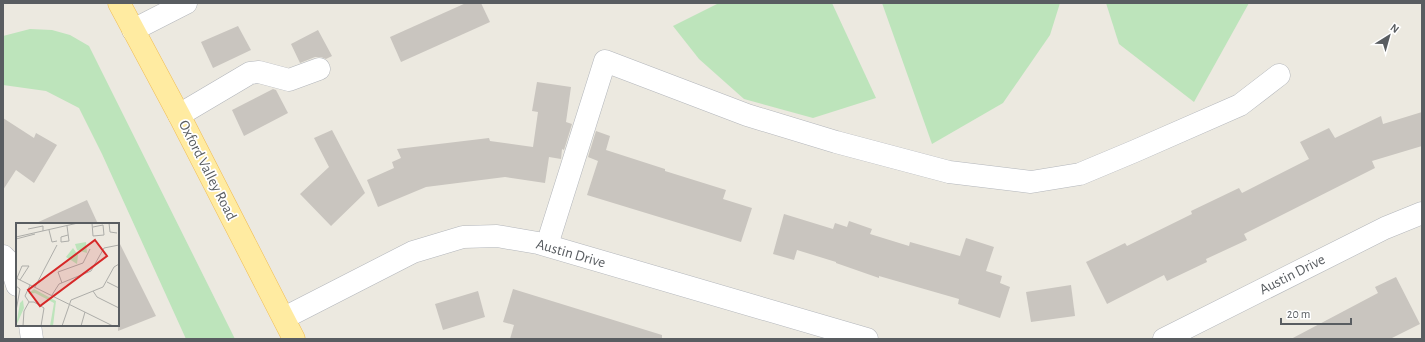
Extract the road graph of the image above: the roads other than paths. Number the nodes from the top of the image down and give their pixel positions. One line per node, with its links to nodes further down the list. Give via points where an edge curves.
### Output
1 (119, 3): 3 (main road, Oxford Valley Road)
2 (186, 3): 3 (street)
3 (133, 30): 6 (main road, Oxford Valley Road)
4 (319, 69): 6 (street, via 289,80 259,72 250,73)
5 (1279, 75): 8 (street, via 1240,104 1135,151 1080,174 1031,182 949,172 836,142 747,115 605,61)
6 (179, 115): 11 (main road, Oxford Valley Road)
7 (1422, 213): 16 (street, Austin Drive, via 1378,231)
8 (547, 245): 11 (street, Austin Drive, via 496,236 463,236 413,252); 15 (street, Austin Drive)
9 (3, 256): 10 (street, via 10,263)
10 (16, 281)
11 (284, 318): 14 (main road, Oxford Valley Road)
12 (30, 326): 13 (street)
13 (32, 339)
14 (294, 339)
15 (867, 339)
16 (1164, 339)

